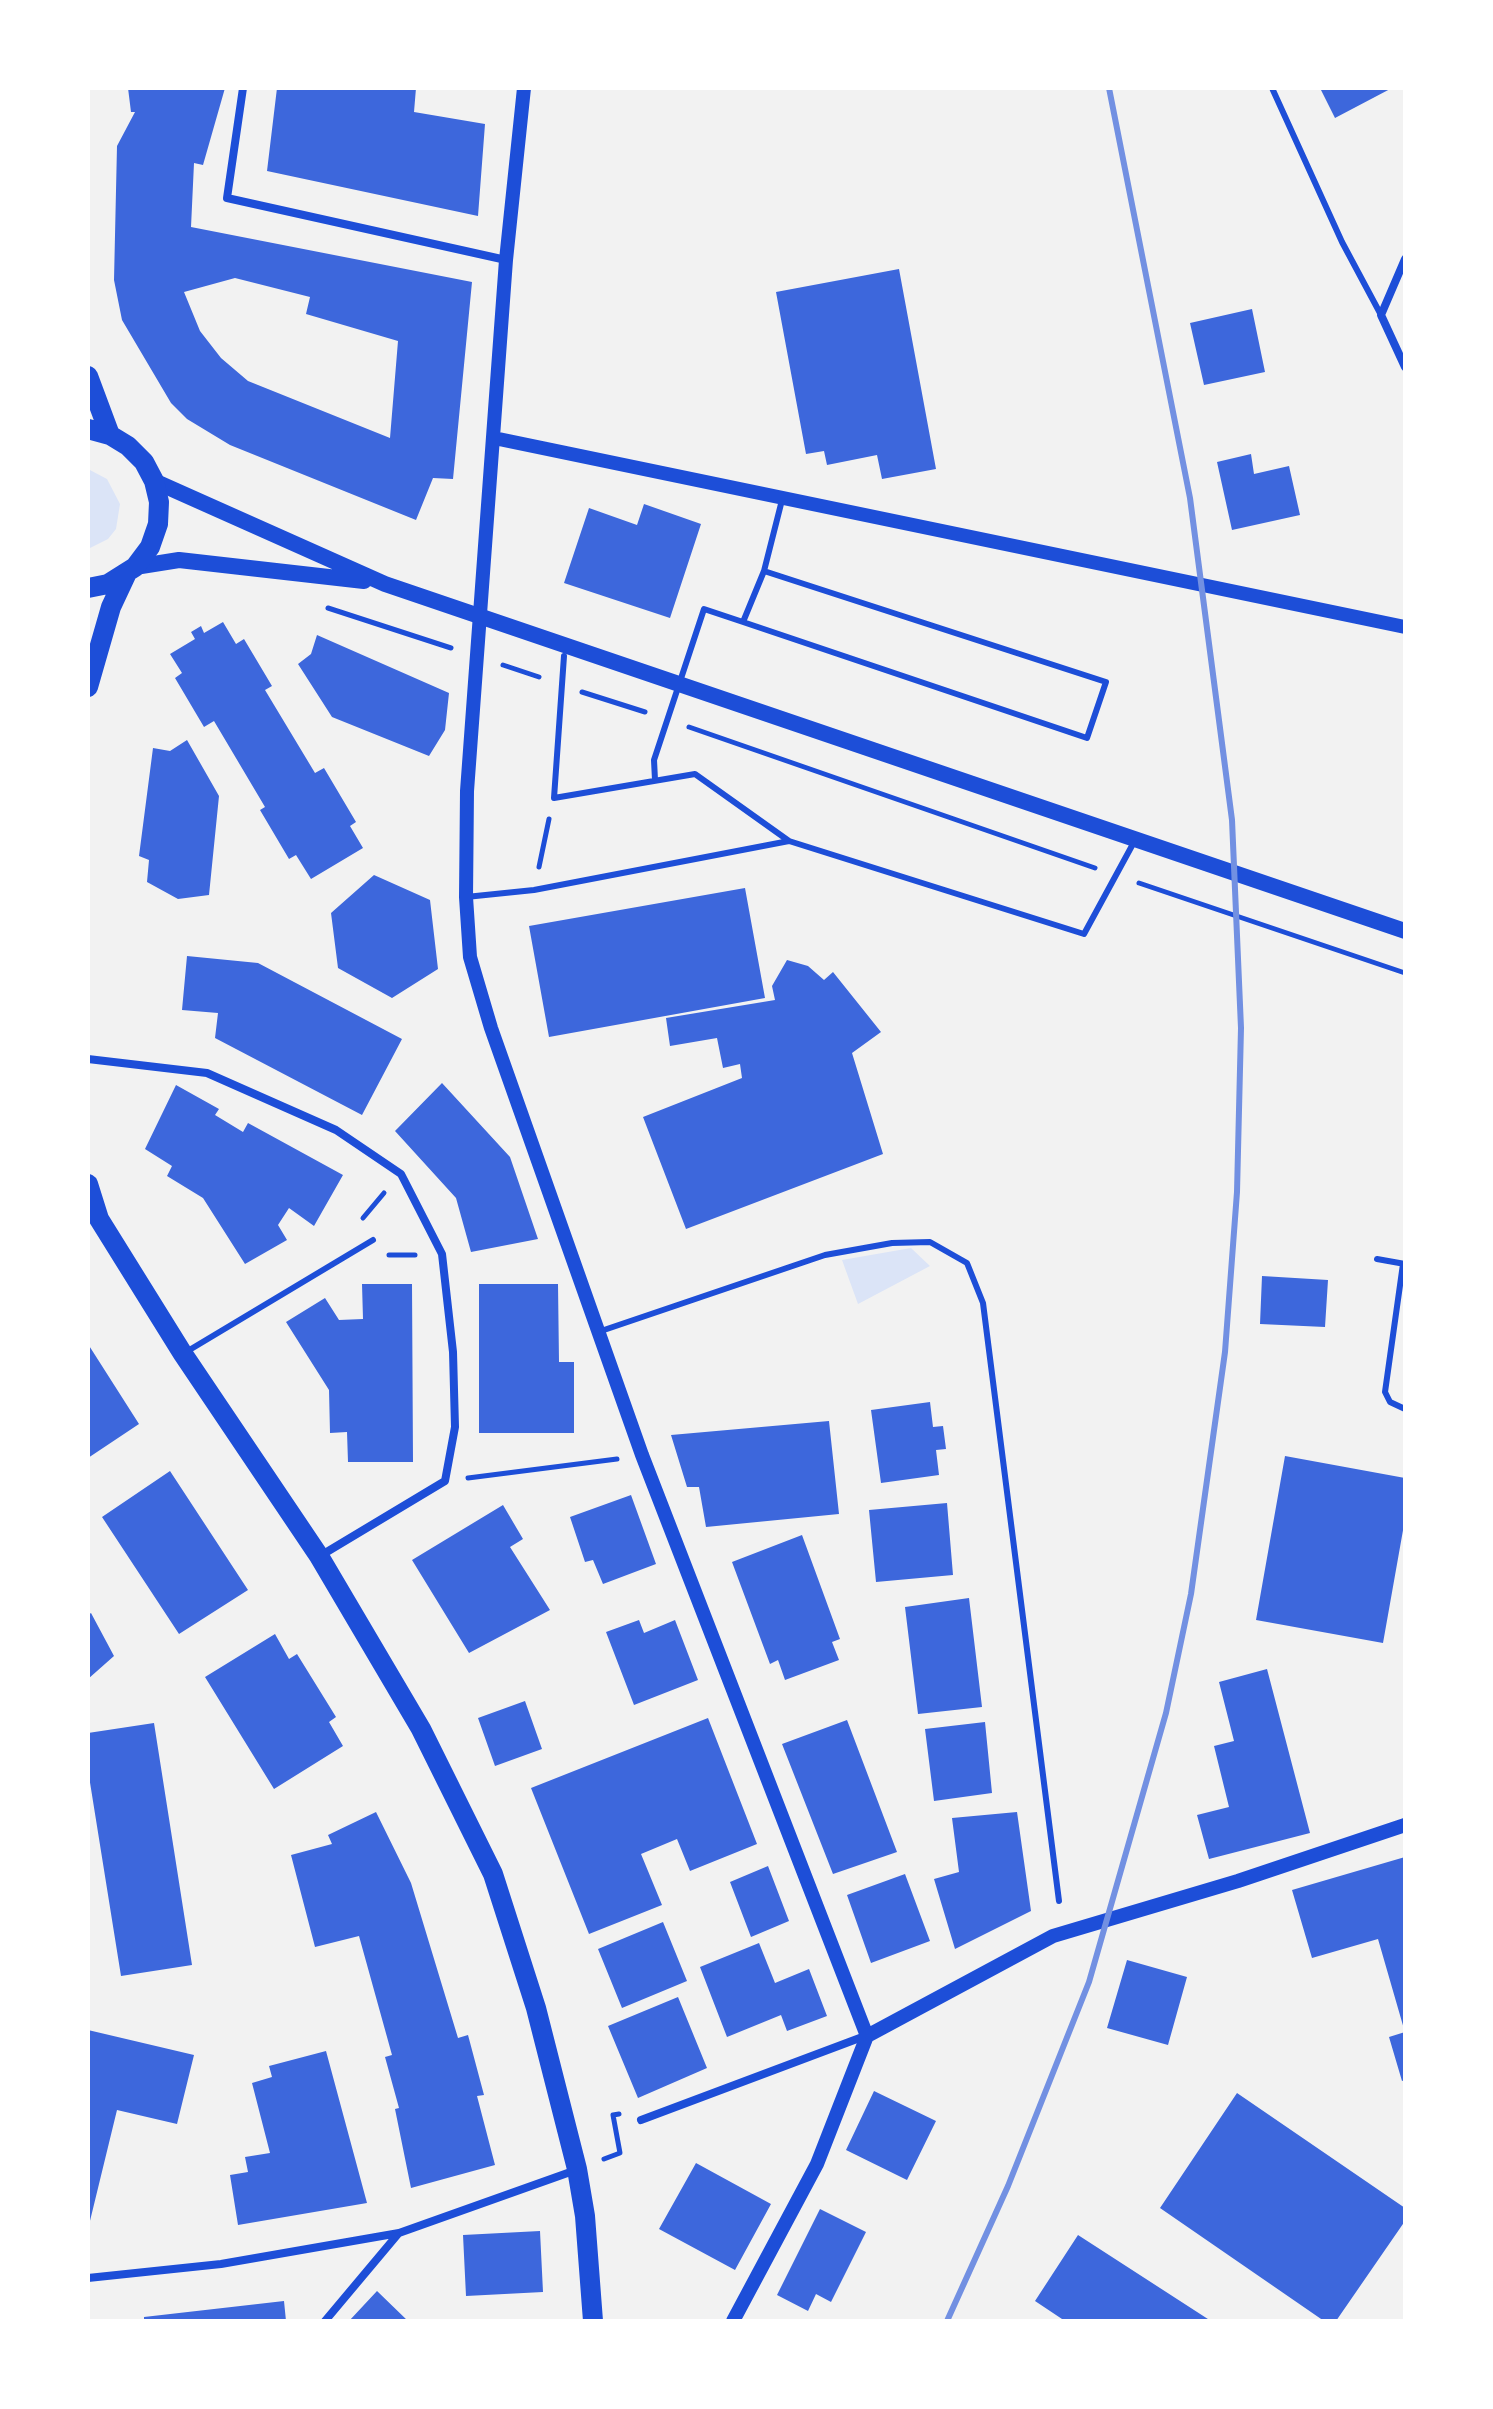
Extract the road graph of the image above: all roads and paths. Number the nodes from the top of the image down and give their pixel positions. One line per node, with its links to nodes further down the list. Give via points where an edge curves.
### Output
1 (243, 88): 5 (street, via 227,198)
2 (524, 88): 5 (street)
3 (1272, 88): 6 (lane)
4 (1405, 259): 6 (street)
5 (506, 260): 11 (street)
6 (1381, 315): 7 (street)
7 (1405, 367)
8 (88, 376): 10 (main road)
9 (88, 429): 10 (main road)
10 (110, 435): 12 (main road, via 144,462)
11 (494, 438): 13 (street); 37 (street, via 467,791)
12 (154, 481): 14 (main road, via 158,524 150,547); 16 (main road)
13 (782, 498): 15 (lane); 19 (street)
14 (131, 571): 16 (main road, via 179,560); 17 (main road); 26 (main road, via 106,623)
15 (764, 571): 18 (lane); 18 (lane, via 1106,682 1087,738)
16 (385, 584): 28 (main road)
17 (88, 588)
18 (743, 622): 25 (lane, via 704,609)
19 (1405, 627)
20 (447, 647): 21 (path)
21 (462, 652)
22 (564, 656): 32 (lane)
23 (491, 662): 24 (path)
24 (551, 681)
25 (679, 684): 28 (lane); 31 (lane, via 654,760)
26 (88, 687)
27 (580, 691): 29 (path)
28 (709, 694): 33 (lane, via 1137,838 1084,934); 38 (main road)
29 (654, 715)
30 (683, 725): 34 (path)
31 (655, 780): 32 (lane); 33 (lane, via 695,774)
32 (554, 798): 36 (path)
33 (789, 841): 36 (lane)
34 (1107, 872)
35 (1137, 882): 39 (path)
36 (534, 890): 37 (lane)
37 (466, 897): 45 (street, via 470,957 478,985)
38 (1405, 931)
39 (1405, 973)
40 (88, 1059): 49 (street, via 207,1073 336,1130 401,1174 442,1254 455,1427)
41 (88, 1184): 46 (main road, via 99,1219)
42 (373, 1240): 46 (lane)
43 (1377, 1259): 44 (lane)
44 (1404, 1264): 47 (lane, via 1385,1392 1390,1402)
45 (597, 1332): 48 (street); 52 (lane, via 825,1255 930,1242 967,1263 983,1303)
46 (183, 1354): 50 (main road)
47 (1405, 1409)
48 (642, 1455): 49 (path); 53 (street)
49 (445, 1481): 50 (street)
50 (319, 1556): 55 (main road, via 421,1729 493,1874 536,2008)
51 (1405, 1825): 53 (street, via 1053,1936)
52 (1059, 1901)
53 (867, 2036): 54 (street); 60 (street, via 817,2164)
54 (641, 2120)
55 (577, 2169): 56 (street); 59 (main road)
56 (399, 2233): 57 (street, via 221,2264); 58 (street)
57 (88, 2278)
58 (325, 2321)
59 (593, 2321)
60 (733, 2321)

